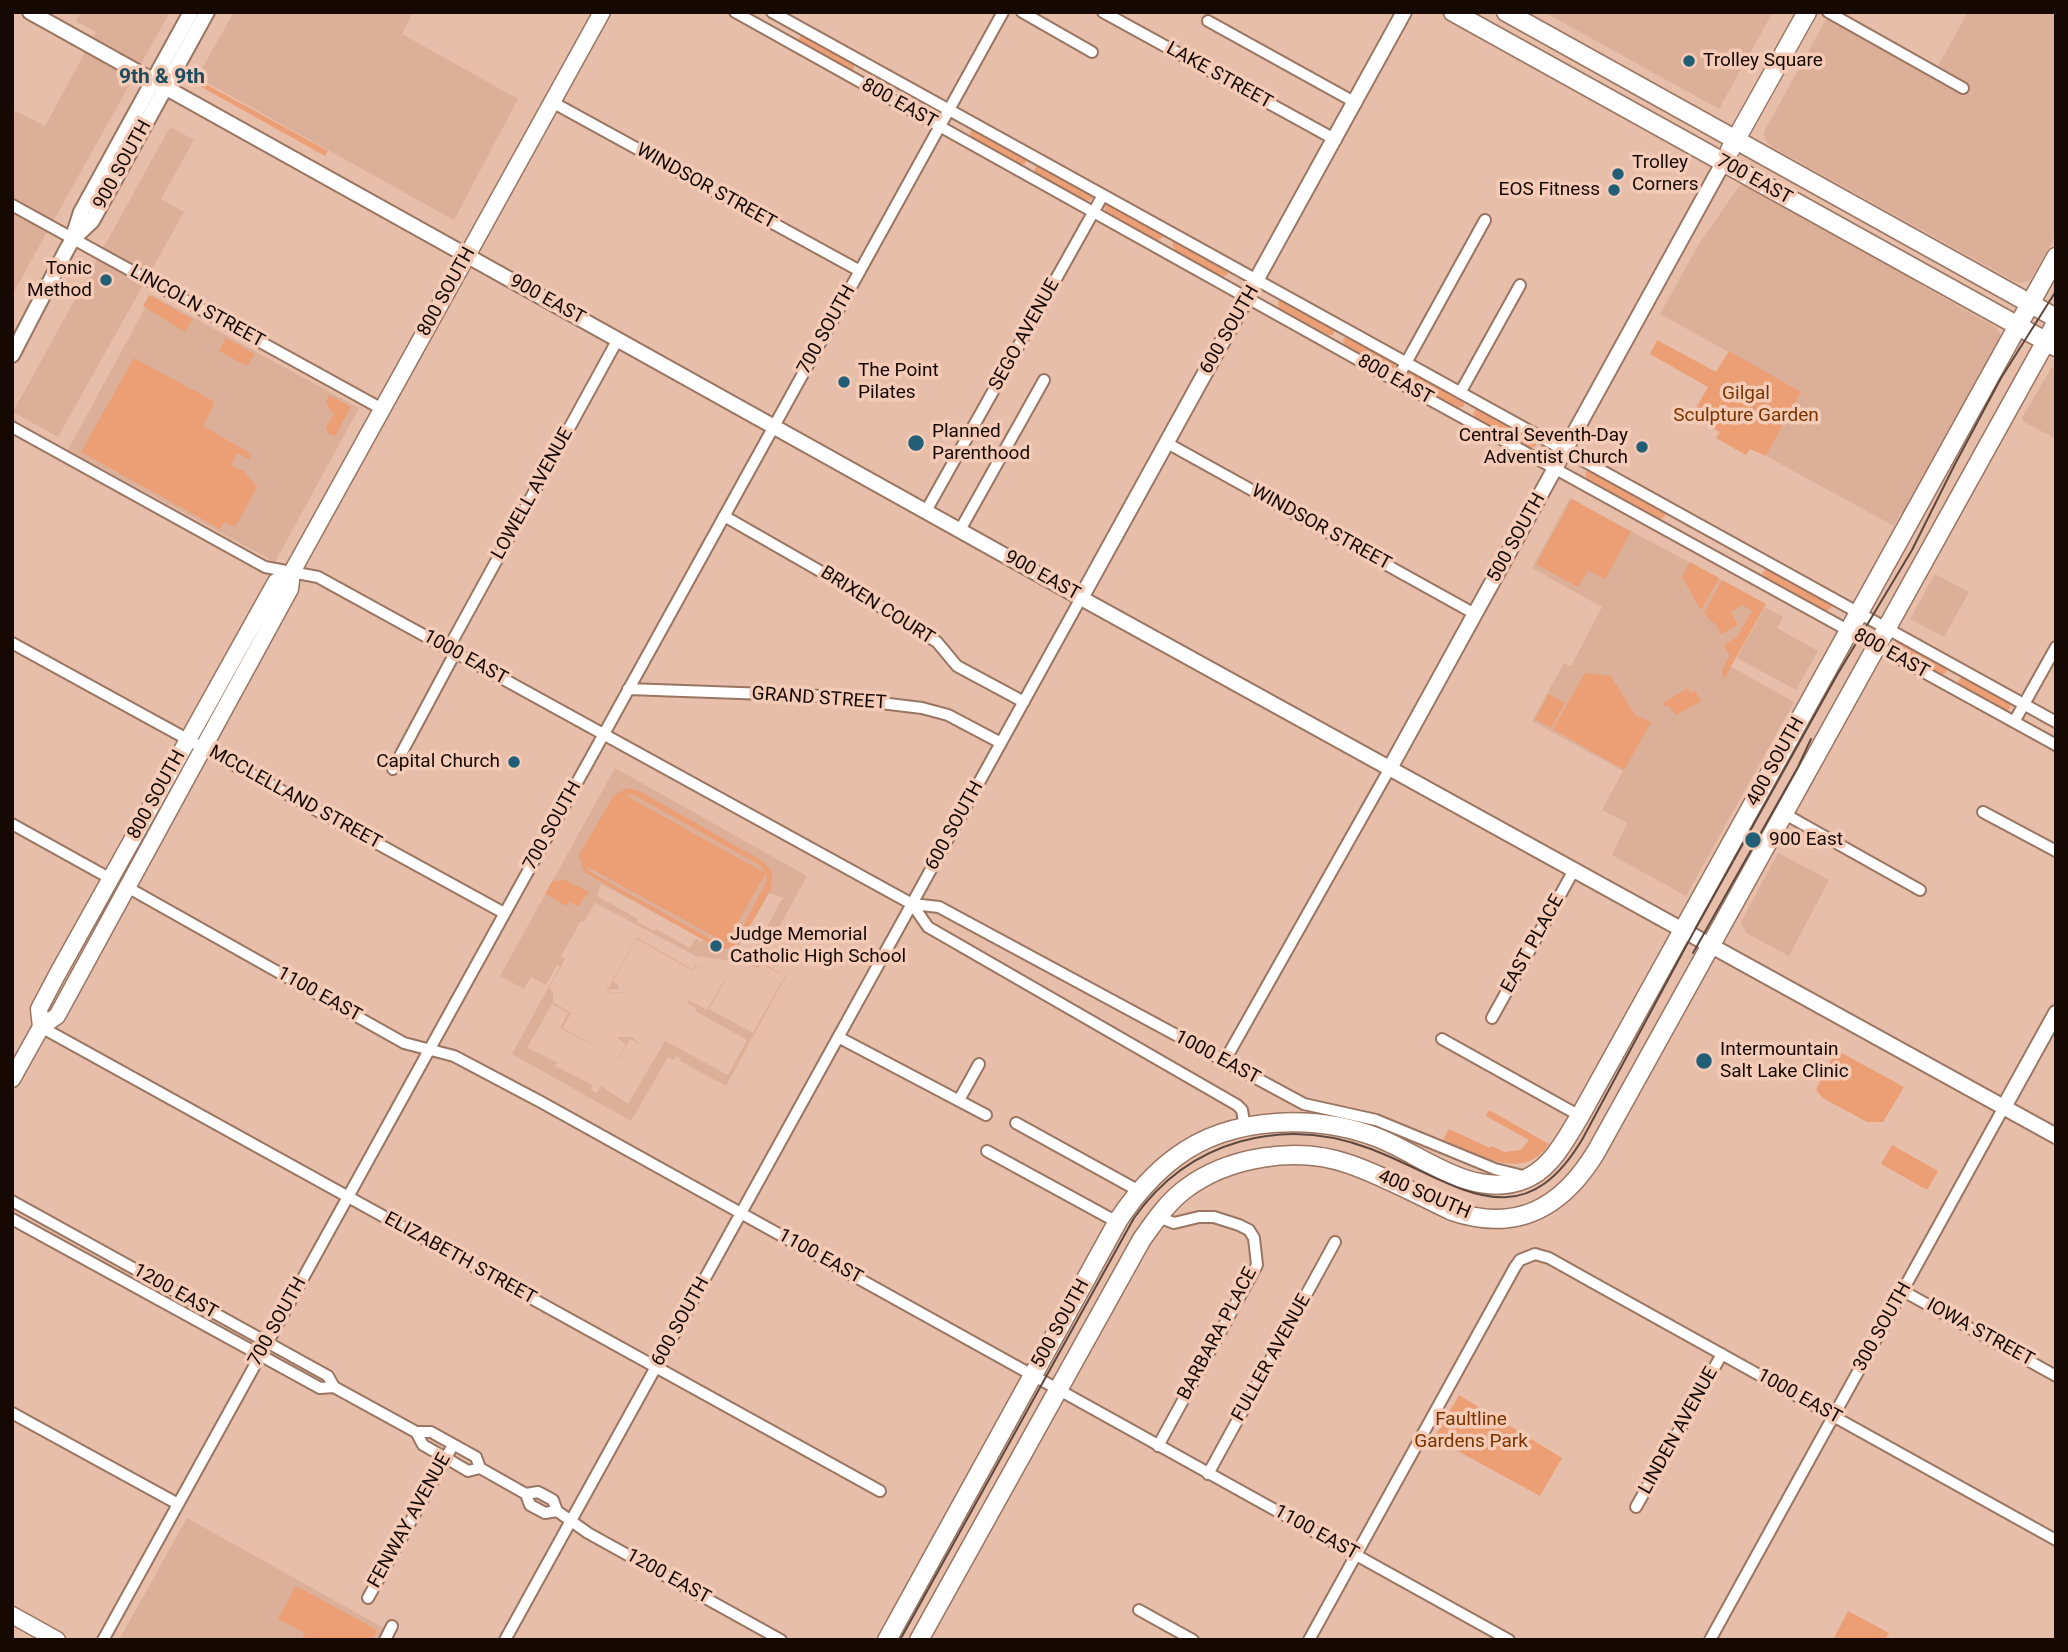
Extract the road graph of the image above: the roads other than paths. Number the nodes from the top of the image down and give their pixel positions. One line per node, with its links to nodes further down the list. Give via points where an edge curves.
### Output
1 (30, 12): 21 (street, 900 EAST)
2 (191, 12): 21 (street, 900 SOUTH)
3 (207, 12): 21 (street, 900 SOUTH)
4 (602, 12): 23 (main road, 800 SOUTH)
5 (735, 12): 17 (street, 800 EAST)
6 (772, 12): 16 (street, 800 EAST)
7 (1003, 12): 25 (street, 700 SOUTH)
8 (1022, 12): 18 (street)
9 (1103, 12): 27 (street, LAKE STREET)
10 (1404, 12): 24 (street, 600 SOUTH)
11 (1453, 12): 30 (main road, 700 EAST)
12 (1506, 12): 28 (main road, 700 EAST)
13 (1807, 12): 28 (main road, 500 SOUTH)
14 (1828, 12): 22 (street)
15 (1208, 22): 24 (street)
16 (797, 26): 17 (street); 19 (street, 800 EAST)
17 (788, 42): 20 (street, 800 EAST)
18 (1092, 52)
19 (865, 64): 20 (street); 25 (street, 800 EAST)
20 (856, 79): 26 (street, 800 EAST)
21 (160, 84): 37 (street, 900 SOUTH, via 92,221); 39 (street, 900 EAST)
22 (1963, 88)
23 (552, 102): 39 (main road, 800 SOUTH); 41 (street, WINDSOR STREET)
24 (1356, 103): 27 (street, 600 SOUTH)
25 (949, 110): 26 (street, 700 SOUTH); 29 (street, 800 EAST)
26 (940, 127): 31 (street, 800 EAST); 41 (street, 700 SOUTH)
27 (1336, 140): 42 (street, 600 SOUTH)
28 (1736, 141): 30 (main road, 500 SOUTH); 45 (main road, 700 EAST)
29 (1036, 158): 31 (street); 32 (street, 800 EAST)
30 (1723, 163): 48 (main road, 700 EAST); 64 (street, 500 SOUTH)
31 (1027, 174): 34 (street, 800 EAST)
32 (1103, 195): 34 (street, SEGO AVENUE); 36 (street, 800 EAST)
33 (12, 205): 37 (street, LINCOLN STREET)
34 (1093, 212): 38 (street, 800 EAST); 66 (street, SEGO AVENUE)
35 (1485, 220): 54 (street)
36 (1171, 233): 38 (street); 42 (street, 800 EAST)
37 (73, 239): 53 (street, 900 SOUTH); 59 (street, LINCOLN STREET)
38 (1162, 250): 44 (street, 800 EAST)
39 (467, 256): 50 (street, 900 EAST); 59 (main road, 800 SOUTH)
40 (2056, 257): 45 (main road, 400 SOUTH)
41 (860, 271): 61 (street, 700 SOUTH)
42 (1258, 281): 44 (street, 600 SOUTH); 49 (street, 800 EAST)
43 (1520, 285): 57 (street)
44 (1248, 298): 52 (street, 800 EAST); 63 (street, 600 SOUTH)
45 (2030, 304): 46 (main road, 700 EAST); 48 (main road, 400 SOUTH)
46 (2056, 318)
47 (2056, 323): 51 (main road, 400 SOUTH)
48 (2018, 326): 51 (main road, 700 EAST); 75 (main road, 400 SOUTH)
49 (1343, 329): 52 (street); 54 (street, 800 EAST)
50 (618, 339): 61 (street, 900 EAST); 82 (street, LOWELL AVENUE)
51 (2050, 344): 77 (main road, 400 SOUTH)
52 (1334, 345): 56 (street, 800 EAST)
53 (12, 355)
54 (1406, 363): 56 (street); 57 (street, 800 EAST)
55 (1044, 380): 69 (street)
56 (1396, 381): 60 (street, 800 EAST)
57 (1460, 393): 58 (street, 800 EAST)
58 (1473, 400): 60 (street); 64 (street, 800 EAST)
59 (382, 409): 72 (main road, 800 SOUTH)
60 (1463, 418): 65 (street, 800 EAST)
61 (774, 426): 66 (street, 900 EAST); 68 (street, 700 SOUTH)
62 (12, 427): 72 (street, 1000 EAST, via 262,566)
63 (1167, 443): 74 (street, 600 SOUTH); 76 (street, WINDSOR STREET)
64 (1565, 451): 65 (street, 500 SOUTH); 67 (street, 800 EAST)
65 (1555, 469): 70 (street, 800 EAST); 76 (street, 500 SOUTH)
66 (926, 511): 69 (street, 900 EAST)
67 (1678, 513): 70 (street); 71 (street, 800 EAST)
68 (724, 516): 85 (street, 700 SOUTH); 86 (street, BRIXEN COURT, via 860,594 937,642 957,666)
69 (960, 530): 74 (street, 900 EAST)
70 (1668, 531): 73 (street, 800 EAST)
71 (1759, 558): 73 (street); 75 (street, 800 EAST)
72 (292, 572): 82 (street, 1000 EAST, via 318,577); 91 (main road, 800 SOUTH, via 276,582); 94 (main road, 800 SOUTH, via 290,589)
73 (1749, 576): 78 (street, 800 EAST)
74 (1082, 598): 86 (street, 600 SOUTH); 95 (street, 900 EAST)
75 (1859, 613): 77 (street, 800 EAST); 78 (main road, 400 SOUTH)
76 (1475, 614): 95 (street, 500 SOUTH)
77 (1887, 629): 80 (main road, 400 SOUTH); 83 (street, 800 EAST)
78 (1849, 631): 80 (street, 800 EAST); 107 (main road, 400 SOUTH)
79 (12, 643): 91 (street, MCCLELLAND STREET)
80 (1877, 646): 84 (street, 800 EAST); 98 (main road, 400 SOUTH)
81 (2056, 647): 87 (street)
82 (452, 651): 90 (street, 1000 EAST); 96 (street, LOWELL AVENUE)
83 (1958, 668): 84 (street); 87 (street, 800 EAST)
84 (1948, 685): 88 (street, 800 EAST)
85 (628, 689): 90 (street, 700 SOUTH); 92 (street, GRAND STREET, via 823,696 910,706 948,715)
86 (1024, 702): 92 (street, 600 SOUTH)
87 (2024, 705): 88 (street); 89 (street, 800 EAST)
88 (2014, 722): 93 (street, 800 EAST)
89 (2056, 723)
90 (603, 734): 105 (street, 1000 EAST); 106 (street, 700 SOUTH)
91 (188, 739): 94 (street, MCCLELLAND STREET); 102 (main road, 800 SOUTH)
92 (1001, 743): 105 (street, 600 SOUTH)
93 (2056, 745)
94 (204, 747): 103 (main road, 800 SOUTH); 106 (street, MCCLELLAND STREET)
95 (1390, 768): 101 (street, 900 EAST); 115 (street, 500 SOUTH)
96 (393, 769)
97 (1983, 812): 100 (street)
98 (1783, 813): 104 (street); 108 (main road, 400 SOUTH)
99 (12, 824): 102 (street)
100 (2056, 851)
101 (1574, 870): 107 (street, 900 EAST); 110 (street, EAST PLACE)
102 (111, 879): 111 (main road, 800 SOUTH, via 39,1009)
103 (127, 887): 111 (main road, 800 SOUTH, via 57,1016); 114 (street, 1100 EAST, via 399,1040)
104 (1920, 890)
105 (912, 905): 112 (street, 600 SOUTH); 115 (street, 1000 EAST, via 939,908); 124 (street, 1000 EAST, via 928,927 1237,1105)
106 (504, 913): 114 (street, 700 SOUTH)
107 (1682, 930): 108 (street, 900 EAST); 121 (main road, 400 SOUTH)
108 (1710, 946): 119 (street, 900 EAST); 127 (main road, 400 SOUTH, via 1586,1169 1552,1204 1509,1218 1466,1216 1367,1171)
109 (2056, 1013): 119 (street, 300 SOUTH)
110 (1492, 1018)
111 (41, 1027): 117 (main road, 800 SOUTH); 130 (street, ELIZABETH STREET)
112 (838, 1037): 118 (street); 132 (street, 600 SOUTH)
113 (1442, 1040): 121 (street)
114 (429, 1049): 130 (street, 700 SOUTH); 132 (street, 1100 EAST, via 454,1056 502,1081)
115 (1224, 1062): 128 (street, 1000 EAST, via 1304,1104 1376,1120 1504,1172)
116 (979, 1065): 118 (street)
117 (12, 1079)
118 (959, 1100): 120 (street)
119 (2004, 1107): 125 (street, 900 EAST); 137 (street, 300 SOUTH)
120 (986, 1115)
121 (1580, 1116): 128 (main road, 400 SOUTH)
122 (1016, 1123): 129 (street)
123 (1324, 1124): 124 (main road, 500 SOUTH); 128 (main road, 400 SOUTH, via 1381,1139 1484,1184 1521,1181)
124 (1245, 1128): 129 (main road, 500 SOUTH, via 1178,1155)
125 (2056, 1136)
126 (987, 1151): 135 (street)
127 (1328, 1159): 133 (main road, 500 SOUTH, via 1284,1157 1217,1170 1184,1190)
128 (1536, 1174)
129 (1139, 1191): 135 (main road, 500 SOUTH)
130 (347, 1197): 138 (street, 700 SOUTH); 141 (street, ELIZABETH STREET)
131 (12, 1201): 138 (street, 1200 EAST)
132 (741, 1213): 141 (street, 600 SOUTH); 142 (street, 1100 EAST)
133 (1158, 1217): 145 (main road, 500 SOUTH); 150 (street, BARBARA PLACE, via 1179,1223 1214,1217 1239,1225 1254,1238 1257,1265)
134 (12, 1219): 140 (street, 1200 EAST)
135 (1117, 1222): 142 (main road, 500 SOUTH)
136 (1335, 1242): 153 (street, FULLER AVENUE)
137 (1903, 1291): 143 (street, IOWA STREET); 147 (street, 300 SOUTH)
138 (267, 1343): 140 (street, 700 SOUTH); 144 (street, 1200 EAST, via 328,1376)
139 (1722, 1354): 147 (street, 1000 EAST); 156 (street, LINDEN AVENUE); 159 (street, 1000 EAST, via 1543,1256 1527,1256 1515,1267)
140 (260, 1355): 144 (street, 1200 EAST, via 320,1388); 155 (street, 700 SOUTH)
141 (656, 1367): 154 (street, ELIZABETH STREET); 157 (street, 600 SOUTH)
142 (1033, 1376): 145 (street, 1100 EAST); 169 (main road, 500 SOUTH)
143 (2056, 1376)
144 (334, 1387): 148 (street, 1200 EAST)
145 (1058, 1390): 150 (street, 1100 EAST); 170 (main road, 500 SOUTH)
146 (12, 1413): 155 (street)
147 (1834, 1416): 158 (street, 1000 EAST); 174 (street, 300 SOUTH)
148 (416, 1432): 149 (street, 1200 EAST, via 431,1432); 151 (street, 1200 EAST, via 423,1445)
149 (453, 1444): 151 (street, FENWAY AVENUE); 152 (street, 1200 EAST, via 476,1457)
150 (1158, 1446): 153 (street, 1100 EAST)
151 (446, 1458): 152 (street, 1200 EAST, via 468,1471); 160 (street, FENWAY AVENUE)
152 (480, 1468): 157 (street, 1200 EAST, via 526,1494 530,1505 545,1513 557,1511)
153 (1208, 1474): 159 (street, 1100 EAST)
154 (880, 1491)
155 (178, 1504): 165 (street, 700 SOUTH)
156 (1636, 1507)
157 (571, 1521): 167 (street, 600 SOUTH); 168 (street, 1200 EAST)
158 (2056, 1540)
159 (1356, 1555): 172 (street); 173 (street, 1100 EAST)
160 (368, 1598)
161 (1139, 1610): 171 (street)
162 (12, 1615): 164 (main road)
163 (392, 1626): 166 (street)
164 (57, 1640)
165 (103, 1640)
166 (385, 1640)
167 (505, 1640)
168 (781, 1640)
169 (887, 1640)
170 (919, 1640)
171 (1193, 1640)
172 (1308, 1640)
173 (1509, 1640)
174 (1710, 1640)

